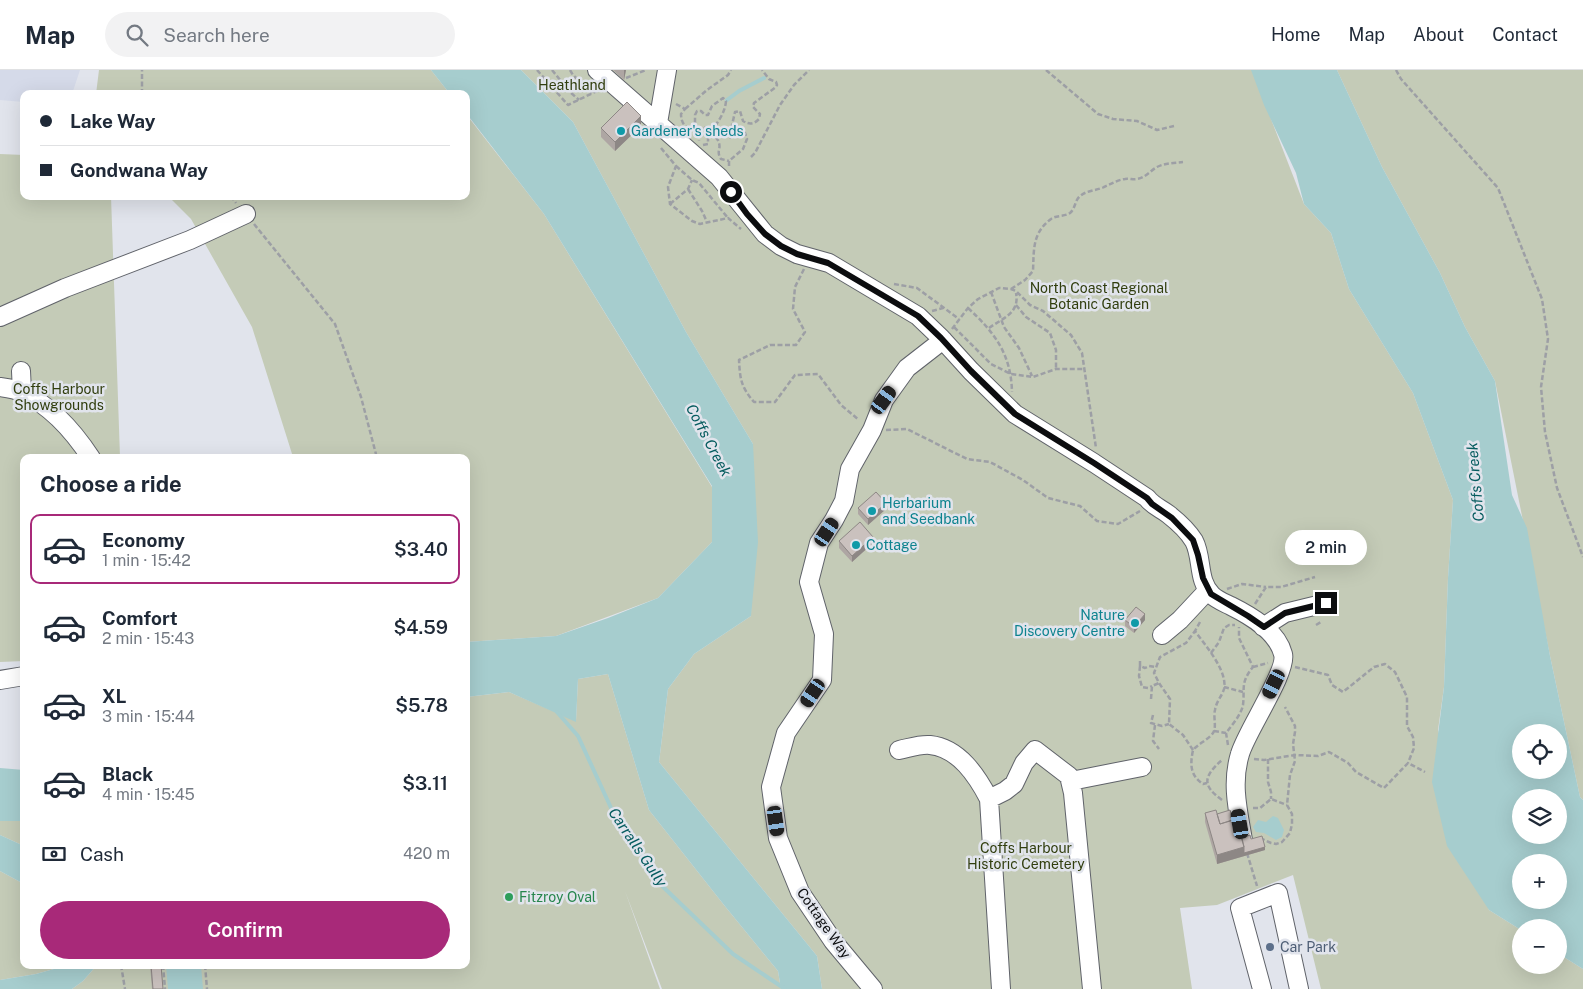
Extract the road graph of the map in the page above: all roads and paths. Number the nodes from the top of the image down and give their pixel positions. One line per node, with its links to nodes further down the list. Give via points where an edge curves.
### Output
1 (142, 70): 14 (path)
2 (537, 70): 16 (path, via 568,105)
3 (552, 70): 16 (path)
4 (570, 70): 15 (path)
5 (597, 70): 13 (lane)
6 (646, 70): 13 (path)
7 (667, 70): 19 (lane)
8 (732, 70): 18 (path)
9 (762, 70): 24 (path, via 777,83 776,87 754,103 753,107 760,114 756,122 746,123 740,111 735,112 729,138 742,132 747,139 743,149)
10 (809, 70): 23 (path, via 780,105)
11 (1046, 70): 20 (path, via 1100,115 1137,121 1157,130)
12 (1396, 70): 59 (path, via 1498,188 1542,299 1548,339 1541,387 1545,432 1557,488)
13 (618, 83): 15 (path); 19 (lane)
14 (142, 90)
15 (592, 93): 16 (path)
16 (579, 100)
17 (675, 103): 18 (path)
18 (686, 109): 22 (path, via 681,114 682,122 693,128 697,112 708,115 716,101 722,98 726,101 724,112)
19 (658, 123): 26 (path, via 658,144); 36 (lane, via 719,177 765,234 781,246)
20 (1174, 126)
21 (704, 127): 22 (path)
22 (709, 134): 22 (path, via 699,136 700,145 708,144); 24 (path, via 719,142 718,154)
23 (751, 157)
24 (729, 161): 27 (path)
25 (1183, 162): 37 (path, via 1164,164 1145,176 1126,178 1083,193 1070,213 1053,218 1043,227 1035,240 1034,271)
26 (676, 166): 28 (path); 31 (path, via 668,187)
27 (729, 169)
28 (692, 180): 29 (path); 33 (path, via 699,183)
29 (688, 189): 31 (path); 34 (path)
30 (234, 200): 32 (path)
31 (670, 204): 34 (path, via 692,221)
32 (246, 214): 42 (lane); 56 (path, via 335,324)
33 (728, 218): 34 (path); 35 (path)
34 (707, 222)
35 (747, 232)
36 (809, 258): 45 (lane, via 828,263); 54 (path, via 795,287 793,309 805,332 796,345 770,345 740,360 740,378 754,402 775,402 795,375 818,374 841,406)
37 (1011, 289): 38 (path); 39 (path, via 1000,288)
38 (1016, 291): 40 (path); 47 (path, via 1071,334 1082,353)
39 (991, 292): 41 (path); 43 (path)
40 (1016, 305): 43 (path, via 1011,314); 46 (path, via 1026,317 1050,334 1056,350)
41 (968, 308): 44 (path); 45 (path)
42 (0, 317)
43 (1001, 320): 44 (path); 50 (path)
44 (990, 328): 49 (path, via 1007,357)
45 (948, 333): 49 (path, via 991,364); 53 (lane, via 971,371); 54 (lane, Cottage Way, via 907,368 884,400)
46 (1056, 369): 47 (path); 50 (path)
47 (1084, 369): 57 (path)
48 (21, 371): 52 (lane)
49 (1011, 374): 50 (path); 53 (path)
50 (1033, 376)
51 (0, 387): 52 (lane)
52 (22, 392): 55 (lane, via 54,414 77,437)
53 (1015, 414): 57 (lane)
54 (872, 430): 58 (path, via 908,429 967,459 990,462 1024,480 1048,498 1080,506 1097,521 1118,524); 114 (lane, Cottage Way, via 850,469 844,501 819,544 809,582 824,634 822,680 786,733 771,787 778,838 800,892 833,941)
55 (88, 454)
56 (377, 454)
57 (1100, 466): 58 (lane)
58 (1152, 504): 62 (lane, via 1172,518 1193,540 1203,578)
59 (1583, 557)
60 (1315, 577): 61 (path, via 1281,587)
61 (1266, 587): 62 (path, via 1238,584); 64 (path)
62 (1212, 594): 64 (lane); 70 (lane)
63 (1326, 603): 68 (lane, via 1285,613)
64 (1248, 616): 68 (lane)
65 (1202, 618): 69 (path)
66 (1321, 622): 67 (path)
67 (1316, 625)
68 (1264, 627): 92 (lane, via 1277,640 1283,661 1279,675)
69 (1196, 631): 71 (path); 75 (path, via 1186,643 1160,657)
70 (1162, 634)
71 (1211, 653): 80 (path, via 1221,669); 81 (path, via 1224,628 1240,625 1240,638 1253,667 1245,676)
72 (1140, 661): 73 (path)
73 (1140, 666): 75 (path); 79 (path, via 1142,687)
74 (1293, 666): 95 (path, via 1328,676 1332,685 1343,692 1378,665 1386,664 1395,672 1407,697 1407,726 1413,736 1414,748)
75 (1156, 667): 78 (path, via 1155,677)
76 (20, 677): 77 (lane)
77 (0, 680)
78 (1159, 683): 79 (path); 85 (path, via 1170,699)
79 (1152, 686): 82 (path)
80 (1224, 687): 81 (path); 87 (path, via 1215,707)
81 (1243, 692): 88 (path, via 1243,706)
82 (1151, 700)
83 (1285, 707): 93 (path, via 1295,726)
84 (1153, 715): 86 (path, via 1151,723)
85 (1169, 724): 86 (path); 91 (path, via 1183,735)
86 (1155, 725): 89 (path, via 1152,741)
87 (1214, 731): 88 (path); 91 (path)
88 (1226, 733): 92 (path, via 1226,739)
89 (1160, 749)
90 (899, 750): 100 (lane, via 931,745 949,752 966,764)
91 (1193, 750): 99 (path, via 1193,774 1203,784)
92 (1237, 753): 94 (path); 99 (path, via 1209,774); 105 (lane, via 1235,798)
93 (1295, 755): 94 (path); 95 (path, via 1318,756 1329,752 1384,788); 103 (path)
94 (1268, 759): 101 (path)
95 (1408, 763): 97 (path)
96 (1142, 767): 98 (lane)
97 (1425, 772)
98 (1070, 781): 100 (lane, via 1069,776 1036,750 1024,763 1014,784); 116 (lane)
99 (1207, 782): 102 (path, via 1210,790)
100 (989, 799): 115 (lane)
101 (1271, 799): 103 (path); 104 (path, via 1260,808)
102 (1224, 803)
103 (1286, 806): 106 (path, via 1292,817 1287,837 1276,844)
104 (1248, 807)
105 (1243, 840): 107 (path)
106 (1266, 841)
107 (1261, 900): 117 (lane, via 1240,908); 118 (lane, via 1278,893)
108 (122, 969): 111 (path)
109 (163, 969): 112 (path)
110 (205, 969): 113 (path)
111 (125, 989)
112 (165, 989)
113 (207, 989)
114 (873, 989)
115 (1001, 989)
116 (1092, 989)
117 (1262, 989)
118 (1299, 989)

